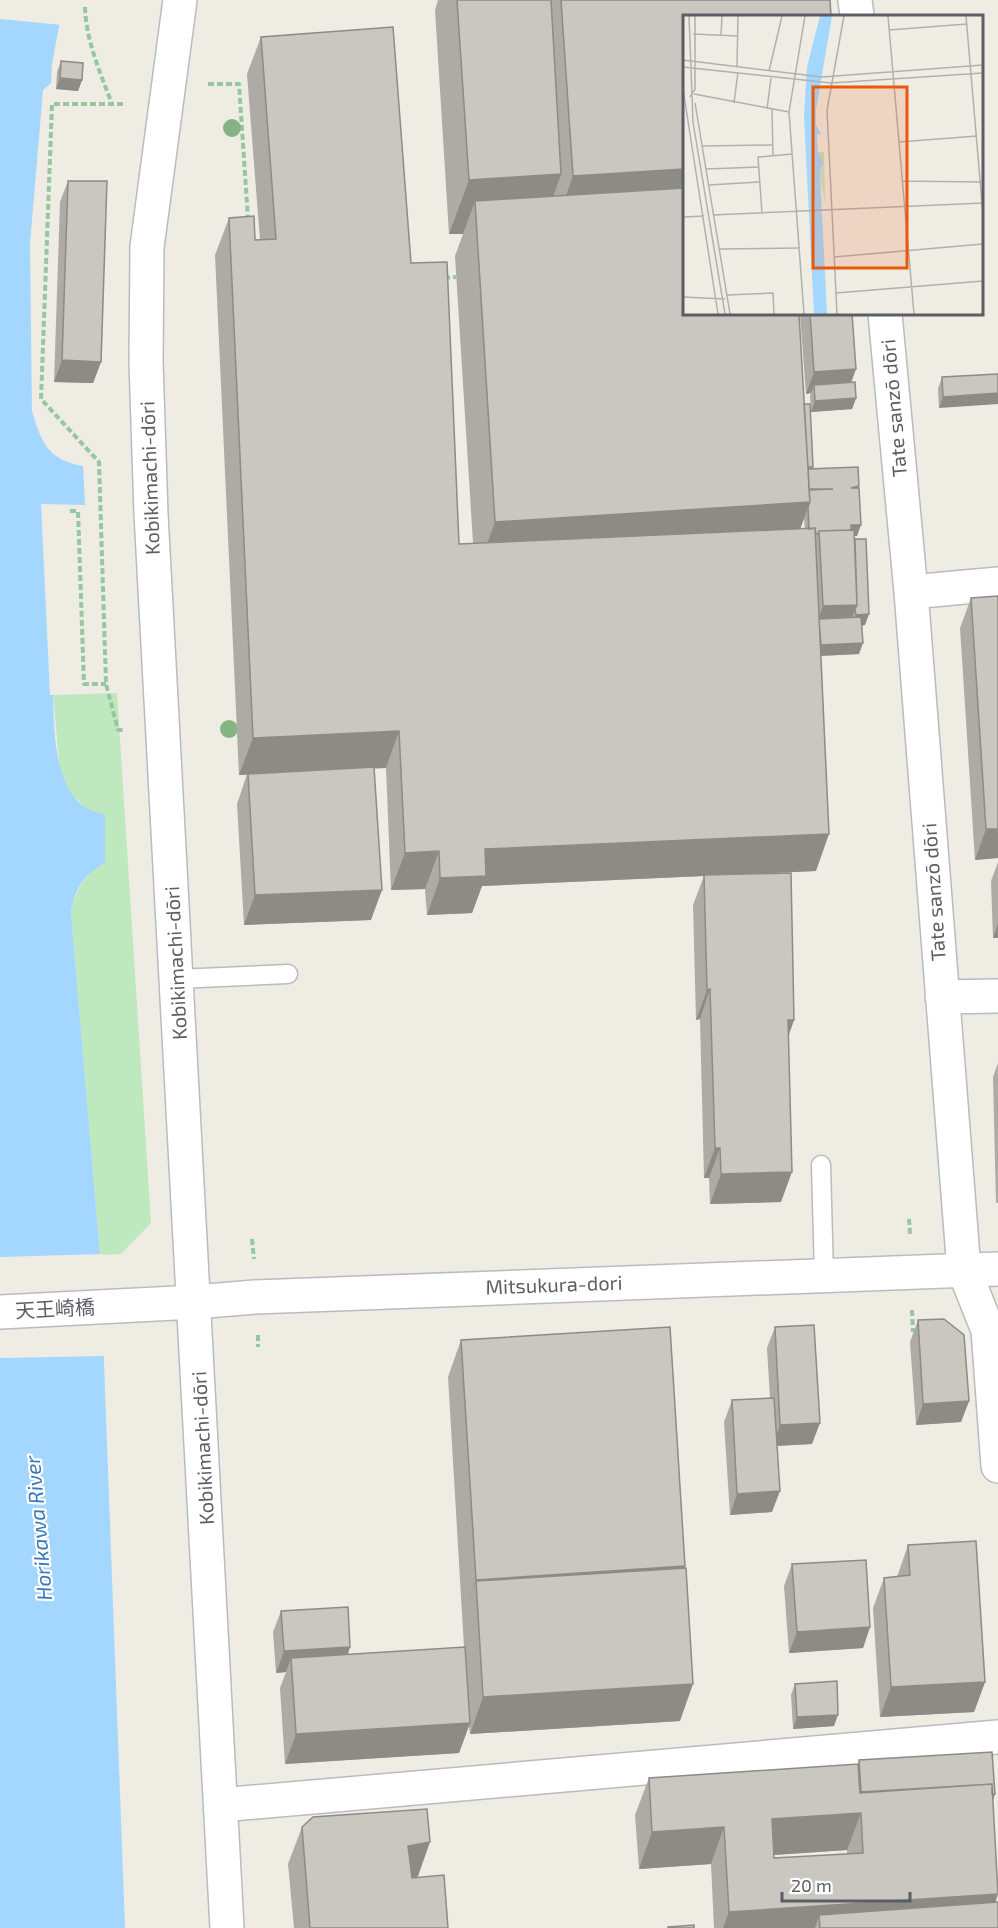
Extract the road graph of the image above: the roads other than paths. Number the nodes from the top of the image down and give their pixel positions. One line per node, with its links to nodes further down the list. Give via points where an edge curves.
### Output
1 (180, 0): 8 (street, Kobikimachi-dōri, via 147,247 146,362)
2 (855, 0): 3 (street)
3 (857, 15)
4 (885, 315): 6 (street, Tate sanzō dōri)
5 (998, 584): 6 (street)
6 (911, 592): 10 (street, Tate sanzō dōri)
7 (288, 974): 8 (lane)
8 (177, 979): 15 (street, Kobikimachi-dōri)
9 (998, 996): 10 (street)
10 (942, 997): 13 (street, Tate sanzō dōri)
11 (821, 1165): 14 (lane)
12 (998, 1269): 13 (street, Mitsukura-dori)
13 (964, 1270): 14 (street, Mitsukura-dori); 18 (street, Tate sanzō dōri, via 988,1330)
14 (824, 1275): 15 (street, Mitsukura-dori, via 255,1296)
15 (195, 1302): 16 (street, Mitsukura-dori); 20 (street, Kobikimachi-dōri)
16 (111, 1306): 17 (street, 天王崎橋)
17 (0, 1312)
18 (998, 1466)
19 (998, 1737): 20 (street)
20 (221, 1805): 21 (street, Kobikimachi-dōri)
21 (227, 1928)

